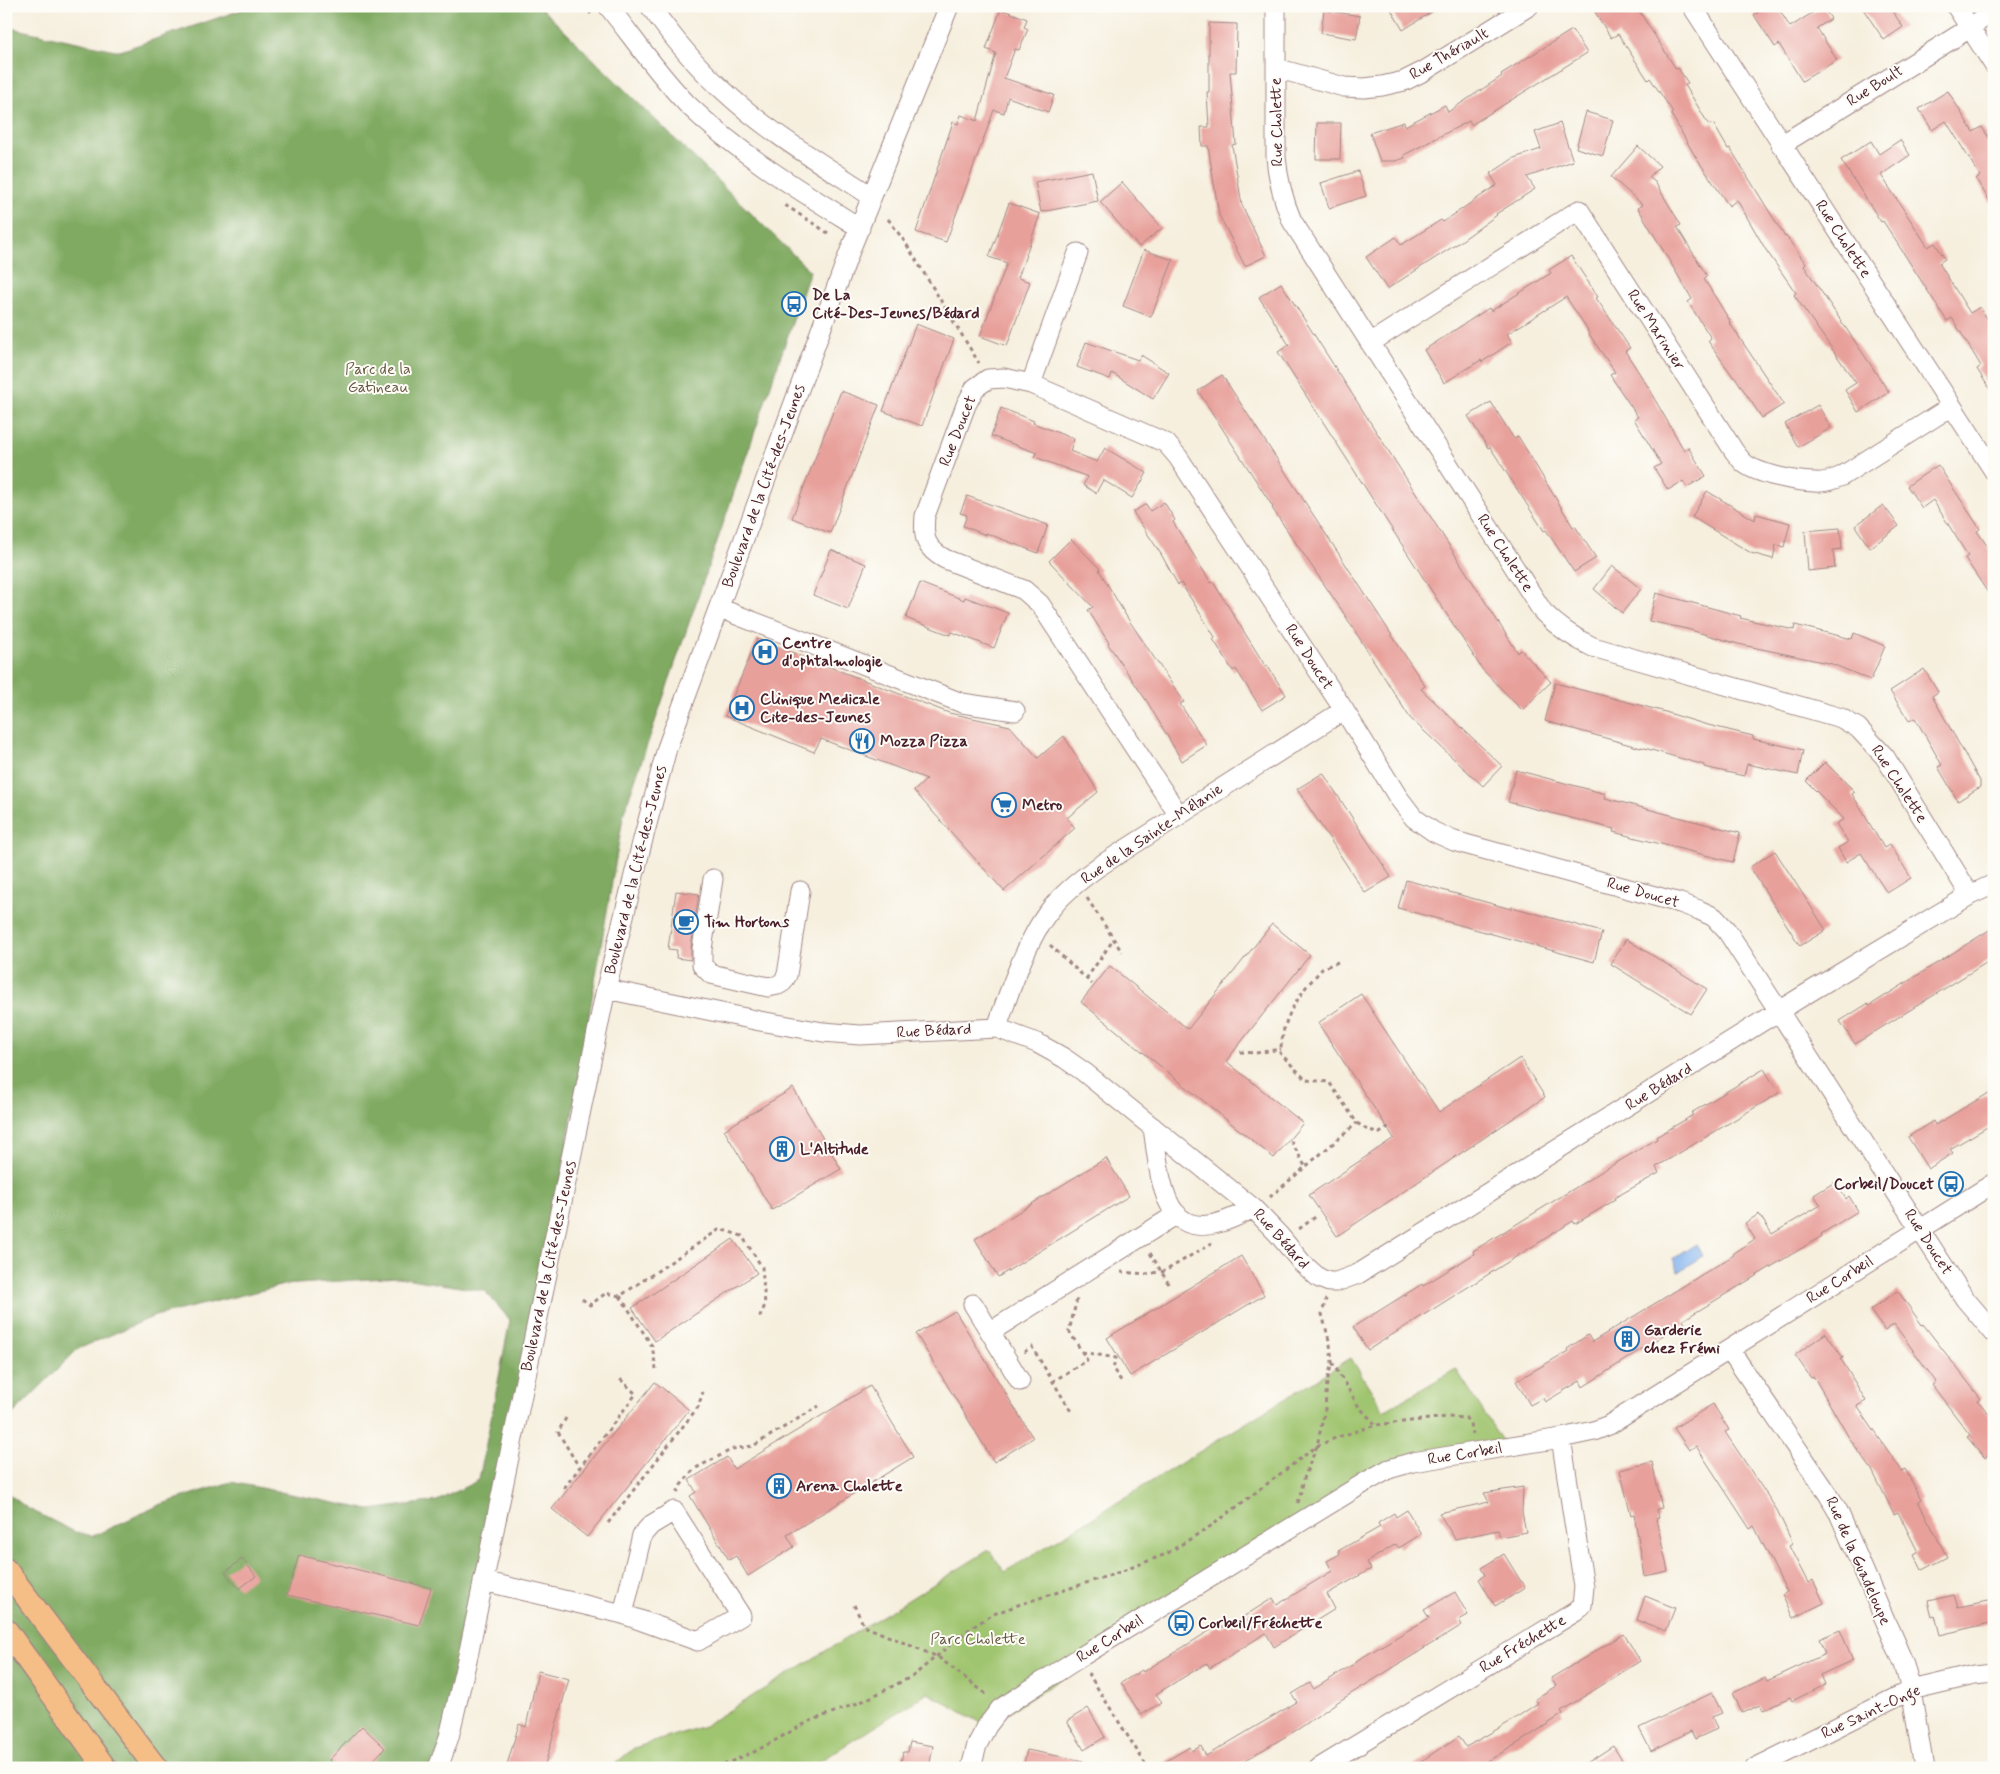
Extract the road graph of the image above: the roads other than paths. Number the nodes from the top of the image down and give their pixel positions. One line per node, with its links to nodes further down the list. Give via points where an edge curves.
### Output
1 (608, 6): 14 (street, via 667,82 710,125 774,175)
2 (650, 6): 13 (street, via 684,50 724,92 798,149)
3 (949, 6): 13 (street, Boulevard de la Cité-des-Jeunes)
4 (1276, 6): 11 (street, Rue Cholette)
5 (1529, 6): 11 (street, Rue Thériault, via 1430,68 1382,86 1344,87)
6 (1692, 6): 12 (street, Rue Cholette)
7 (1956, 6): 9 (street)
8 (1994, 10): 9 (street, Rue Boult)
9 (1970, 28): 10 (street); 12 (street, Rue Boult)
10 (1994, 65)
11 (1276, 68): 16 (street, Rue Cholette, via 1276,157 1284,201 1292,221)
12 (1781, 145): 18 (street, Rue Cholette)
13 (871, 196): 14 (street, Boulevard de la Cité-des-Jeunes)
14 (860, 228): 20 (street, Boulevard de la Cité-des-Jeunes)
15 (1078, 253): 17 (street)
16 (1370, 344): 18 (street, Rue Marinier, via 1579,210 1734,451 1745,464 1756,470 1815,482 1830,481); 27 (street, Rue Cholette, via 1538,604 1558,627 1593,647 1841,718 1858,728 1884,757)
17 (1032, 384): 22 (street, Rue Doucet, via 1166,443); 23 (street, Rue Doucet, via 1004,378 988,379 975,388 925,516 926,542 933,553 1024,590 1040,604)
18 (1952, 406): 19 (street, Rue Cholette)
19 (1994, 471)
20 (719, 608): 21 (street, via 962,703); 28 (street, Boulevard de la Cité-des-Jeunes, via 667,748)
21 (1015, 710)
22 (1344, 710): 23 (street, Rue de la Sainte-Mélanie); 29 (street, Rue Doucet, via 1398,797 1414,818 1434,832 1454,841 1680,903 1714,917 1727,931)
23 (1178, 814): 30 (street, Rue de la Sainte-Mélanie, via 1098,867 1049,910 1030,943)
24 (713, 880): 26 (street, via 702,965 711,974 768,987 778,986 788,975)
25 (1994, 884): 27 (street, Rue Bédard)
26 (800, 891)
27 (1970, 895): 29 (street, Rue Bédard)
28 (606, 990): 30 (street, Rue Bédard, via 760,1022 860,1035); 43 (street, Boulevard de la Cité-des-Jeunes)
29 (1779, 1010): 33 (street, Rue Bédard, via 1346,1280 1329,1282 1312,1273); 35 (street, Rue Doucet)
30 (997, 1028): 31 (street, Rue Bédard, via 1038,1043 1064,1058)
31 (1153, 1127): 33 (street, Rue Bédard); 34 (street, via 1159,1179)
32 (1994, 1183): 35 (street, Rue Corbeil)
33 (1253, 1208): 34 (street, via 1208,1226 1189,1224)
34 (1177, 1214): 37 (street)
35 (1920, 1229): 38 (street, Rue Doucet, via 1965,1299); 39 (street, Rue Corbeil)
36 (973, 1304): 37 (street)
37 (990, 1332): 40 (street)
38 (1994, 1333)
39 (1730, 1350): 41 (street, Rue Corbeil, via 1610,1425); 47 (street, Rue de la Guadeloupe, via 1838,1511 1904,1664)
40 (1020, 1381)
41 (1561, 1438): 51 (street, Rue Corbeil, via 1413,1462 1389,1469 1000,1709 986,1726); 52 (street, Rue Fréchette, via 1584,1587 1582,1606)
42 (6, 1570): 49 (main road)
43 (483, 1581): 44 (street); 50 (street, Boulevard de la Cité-des-Jeunes, via 449,1737)
44 (623, 1614): 44 (street, via 698,1641 741,1616 674,1511 651,1525 642,1535)
45 (6, 1630): 48 (main road)
46 (1994, 1673): 47 (street, Rue Saint-Onge)
47 (1911, 1690): 53 (street, Rue Saint-Onge); 54 (street, Rue de la Guadeloupe)
48 (105, 1768)
49 (156, 1768)
50 (438, 1768)
51 (971, 1768)
52 (1319, 1768)
53 (1755, 1768)
54 (1924, 1768)

